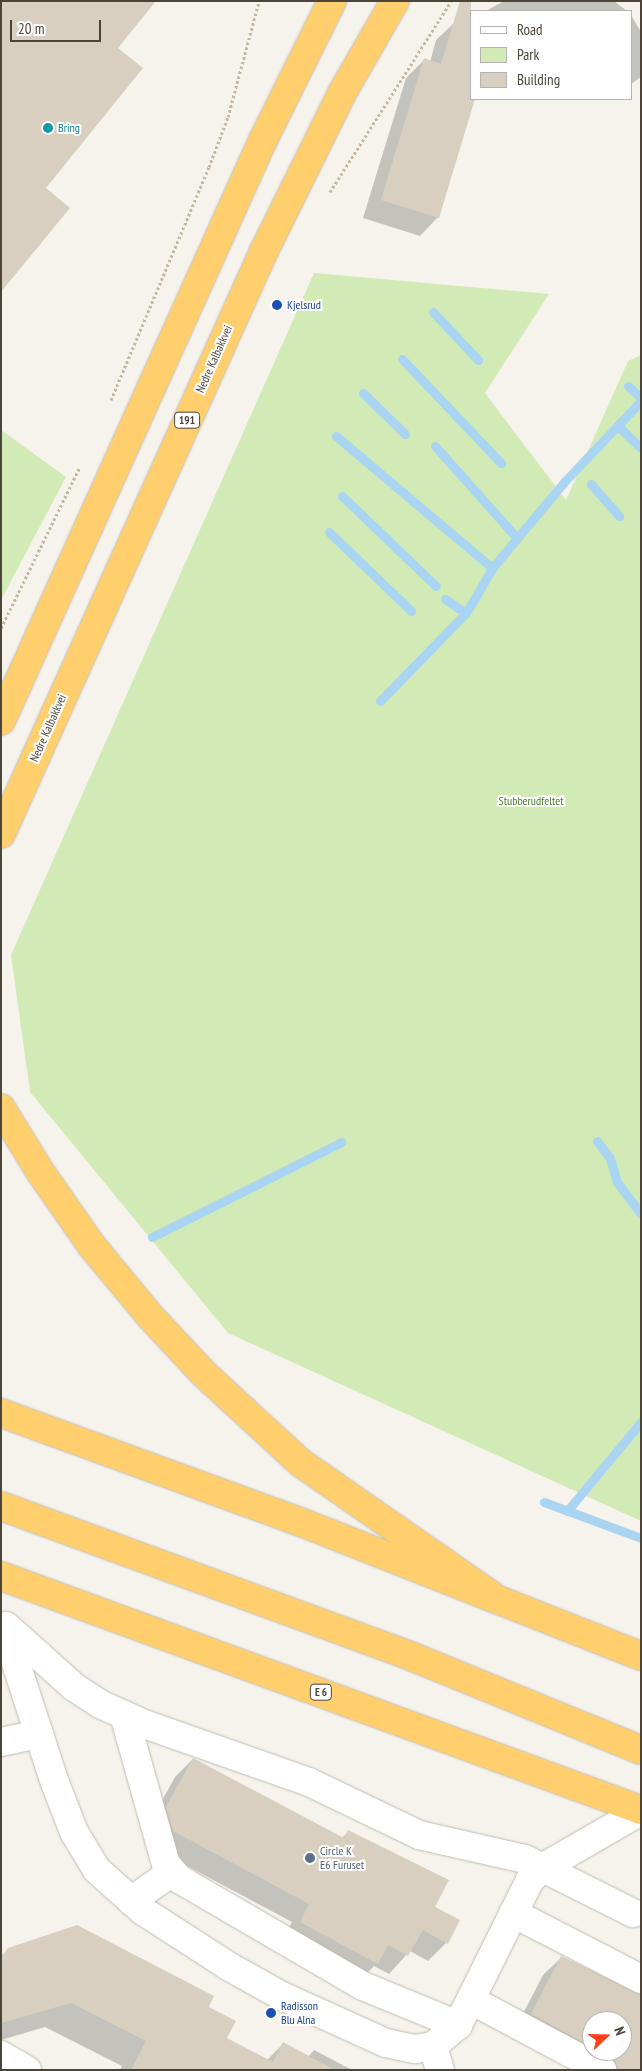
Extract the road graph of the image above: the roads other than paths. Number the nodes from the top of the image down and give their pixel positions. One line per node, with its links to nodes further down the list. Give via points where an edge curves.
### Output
1 (332, 1): 3 (highway, via 263,140)
2 (395, 1): 4 (highway, Nedre Kalbakkvei / 191, via 342,93 264,251)
3 (1, 721)
4 (1, 834)
5 (1, 1108): 9 (highway, via 92,1246 203,1373 279,1442 351,1499)
6 (1, 1413): 9 (highway)
7 (1, 1506): 16 (highway, via 413,1657)
8 (1, 1576): 17 (highway, E 6)
9 (490, 1595): 12 (highway)
10 (1, 1622): 13 (lane, via 74,1687)
11 (1, 1627): 14 (lane)
12 (641, 1656)
13 (124, 1715): 18 (lane, via 309,1782 419,1835 512,1854); 19 (lane, via 166,1864)
14 (39, 1734): 15 (lane); 20 (lane, via 74,1832 97,1870)
15 (1, 1742)
16 (641, 1750)
17 (641, 1811): 18 (lane)
18 (542, 1868): 21 (lane, via 530,1880); 22 (lane)
19 (172, 1872): 20 (lane); 25 (lane, via 363,1986)
20 (131, 1900): 27 (lane, via 228,1966 282,1996 386,2043 415,2049)
21 (513, 1912): 23 (lane); 24 (lane)
22 (633, 1913)
23 (641, 1979)
24 (471, 2000): 25 (lane); 29 (lane)
25 (458, 2025): 27 (lane)
26 (1, 2055): 28 (lane)
27 (436, 2058)
28 (27, 2070)
29 (602, 2070)

